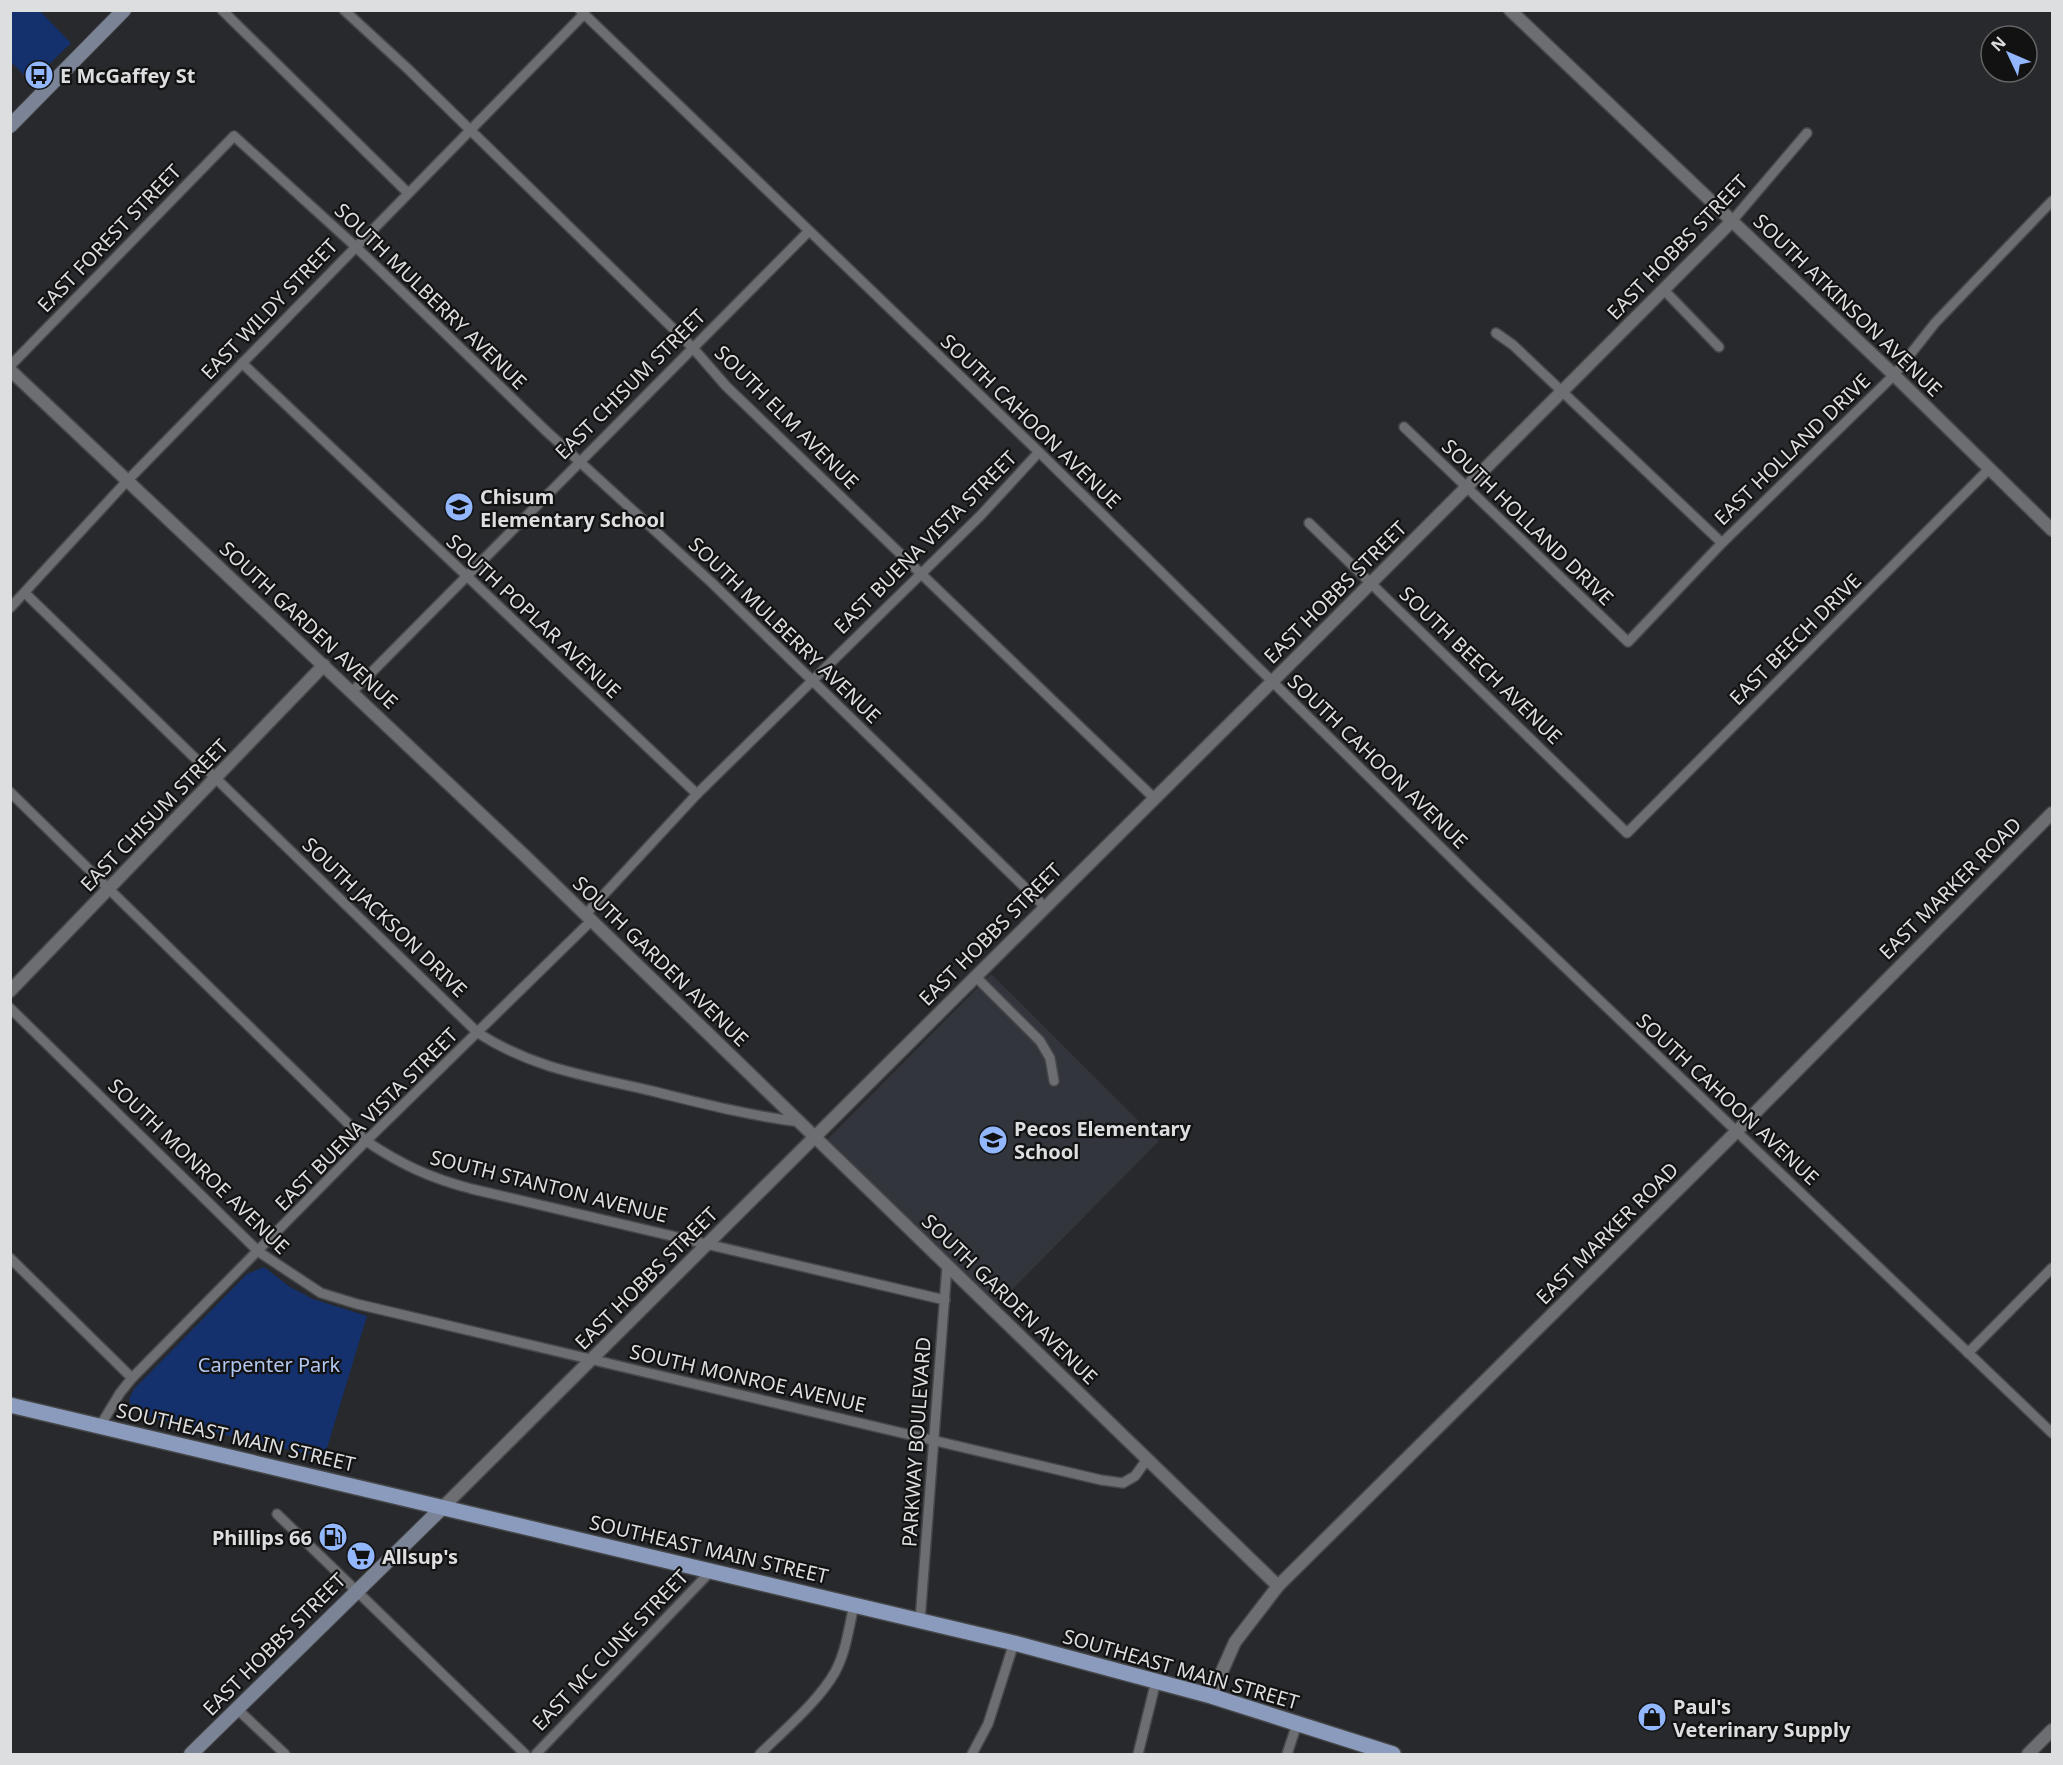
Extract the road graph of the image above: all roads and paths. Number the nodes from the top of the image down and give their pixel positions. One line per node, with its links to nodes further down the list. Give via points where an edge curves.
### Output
1 (124, 10): 6 (main road)
2 (222, 10): 10 (street)
3 (344, 10): 7 (street, SOUTH ELM AVENUE)
4 (1510, 10): 12 (street, SOUTH ATKINSON AVENUE)
5 (582, 12): 7 (street, EAST WILDY STREET); 13 (street, SOUTH CAHOON AVENUE)
6 (10, 126)
7 (471, 131): 10 (street, EAST WILDY STREET); 18 (street, SOUTH ELM AVENUE)
8 (1808, 133): 12 (street, EAST HOBBS STREET)
9 (234, 136): 14 (street, SOUTH MULBERRY AVENUE); 20 (street, EAST FOREST STREET)
10 (408, 193): 14 (street, EAST WILDY STREET)
11 (2052, 201): 22 (street, EAST HOLLAND DRIVE, via 1935,323)
12 (1732, 221): 15 (street, EAST HOBBS STREET); 22 (street, SOUTH ATKINSON AVENUE)
13 (809, 231): 18 (street, EAST CHISUM STREET); 25 (street, SOUTH CAHOON AVENUE)
14 (355, 246): 19 (street, EAST WILDY STREET); 26 (street, SOUTH MULBERRY AVENUE)
15 (1665, 291): 17 (street); 23 (street, EAST HOBBS STREET)
16 (1496, 333): 23 (street)
17 (1719, 347)
18 (693, 348): 26 (street, EAST CHISUM STREET); 33 (street, SOUTH ELM AVENUE, via 726,386)
19 (242, 363): 28 (street, EAST WILDY STREET); 34 (street, SOUTH POPLAR AVENUE)
20 (10, 366)
21 (10, 370): 28 (street, SOUTH GARDEN AVENUE)
22 (1894, 375): 27 (street, SOUTH ATKINSON AVENUE); 32 (street, EAST HOLLAND DRIVE)
23 (1562, 392): 29 (street, EAST HOBBS STREET); 32 (street)
24 (1404, 427): 29 (street, SOUTH HOLLAND DRIVE)
25 (1039, 452): 33 (street, EAST BUENA VISTA STREET); 41 (street, SOUTH CAHOON AVENUE)
26 (580, 463): 34 (street, EAST CHISUM STREET); 40 (street, SOUTH MULBERRY AVENUE)
27 (1989, 469): 31 (street, SOUTH ATKINSON AVENUE); 48 (street, EAST BEECH DRIVE)
28 (126, 482): 36 (street, EAST WILDY STREET); 39 (street, SOUTH GARDEN AVENUE)
29 (1466, 487): 35 (street, EAST HOBBS STREET); 38 (street, SOUTH HOLLAND DRIVE)
30 (1309, 523): 35 (street, SOUTH BEECH AVENUE)
31 (2051, 525)
32 (1722, 543): 38 (street, EAST HOLLAND DRIVE)
33 (921, 574): 40 (street, EAST BUENA VISTA STREET); 46 (street, SOUTH ELM AVENUE)
34 (466, 577): 42 (street, EAST CHISUM STREET); 45 (street, SOUTH POPLAR AVENUE)
35 (1371, 583): 41 (street, EAST HOBBS STREET); 48 (street, SOUTH BEECH AVENUE)
36 (25, 593): 37 (street, EAST WILDY STREET); 43 (street, SOUTH JACKSON DRIVE)
37 (10, 608)
38 (1628, 642)
39 (324, 665): 42 (street, SOUTH GARDEN AVENUE); 43 (street, EAST CHISUM STREET)
40 (813, 680): 45 (street, EAST BUENA VISTA STREET); 50 (street, SOUTH MULBERRY AVENUE)
41 (1272, 682): 46 (street, EAST HOBBS STREET); 58 (street, SOUTH CAHOON AVENUE)
42 (352, 692): 51 (street, SOUTH GARDEN AVENUE)
43 (217, 778): 49 (street, EAST CHISUM STREET); 55 (street, SOUTH JACKSON DRIVE)
44 (10, 792): 49 (street, SOUTH STANTON AVENUE)
45 (697, 794): 51 (street, EAST BUENA VISTA STREET)
46 (1154, 798): 50 (street, EAST HOBBS STREET)
47 (2052, 813): 58 (street, EAST MARKER ROAD)
48 (1627, 833)
49 (110, 889): 53 (street, EAST CHISUM STREET); 60 (street, SOUTH STANTON AVENUE)
50 (1045, 907): 52 (street, EAST HOBBS STREET)
51 (588, 918): 55 (street, EAST BUENA VISTA STREET); 57 (street, SOUTH GARDEN AVENUE)
52 (975, 976): 56 (street, via 1040,1041 1050,1058); 59 (street, EAST HOBBS STREET)
53 (10, 992)
54 (10, 1008): 62 (street, SOUTH MONROE AVENUE)
55 (478, 1033): 57 (street, SOUTH JACKSON DRIVE, via 507,1052 544,1066); 60 (street, EAST BUENA VISTA STREET)
56 (1053, 1081)
57 (801, 1122): 59 (street, SOUTH GARDEN AVENUE)
58 (1737, 1131): 67 (street, SOUTH CAHOON AVENUE); 78 (street, EAST MARKER ROAD)
59 (815, 1137): 61 (street, EAST HOBBS STREET); 64 (street, SOUTH GARDEN AVENUE)
60 (366, 1141): 61 (street, SOUTH STANTON AVENUE, via 431,1178); 62 (street, EAST BUENA VISTA STREET)
61 (708, 1245): 66 (street, SOUTH STANTON AVENUE); 68 (street, EAST HOBBS STREET)
62 (259, 1252): 68 (street, SOUTH MONROE AVENUE, via 330,1296); 69 (street, EAST BUENA VISTA STREET)
63 (10, 1258): 69 (street)
64 (947, 1266): 66 (street, PARKWAY BOULEVARD); 74 (street, SOUTH GARDEN AVENUE)
65 (2052, 1268): 67 (street)
66 (940, 1299): 73 (street, PARKWAY BOULEVARD)
67 (1968, 1353): 72 (street, SOUTH CAHOON AVENUE)
68 (592, 1359): 73 (street, SOUTH MONROE AVENUE); 75 (street, EAST HOBBS STREET)
69 (132, 1378): 71 (street, EAST BUENA VISTA STREET)
70 (10, 1405): 71 (main road, SOUTHEAST MAIN STREET)
71 (100, 1426): 75 (main road, SOUTHEAST MAIN STREET)
72 (2052, 1434)
73 (934, 1440): 74 (street, SOUTH MONROE AVENUE, via 1123,1483 1135,1476); 81 (street, PARKWAY BOULEVARD)
74 (1148, 1458): 78 (street, SOUTH GARDEN AVENUE)
75 (442, 1508): 77 (main road, SOUTHEAST MAIN STREET); 79 (main road, EAST HOBBS STREET)
76 (278, 1514): 79 (street)
77 (711, 1571): 80 (main road, SOUTHEAST MAIN STREET); 91 (street, EAST MC CUNE STREET)
78 (1278, 1586): 84 (street, EAST MARKER ROAD, via 1235,1642)
79 (354, 1591): 85 (main road, EAST HOBBS STREET); 90 (street)
80 (854, 1605): 81 (main road, SOUTHEAST MAIN STREET); 92 (street, via 835,1673)
81 (920, 1621): 82 (main road, SOUTHEAST MAIN STREET)
82 (1014, 1643): 83 (main road, SOUTHEAST MAIN STREET); 93 (street, via 988,1724)
83 (1156, 1681): 84 (main road, SOUTHEAST MAIN STREET); 94 (street)
84 (1211, 1696): 86 (main road, SOUTHEAST MAIN STREET)
85 (236, 1708): 88 (main road, EAST HOBBS STREET); 89 (street)
86 (1298, 1724): 95 (street); 96 (main road, SOUTHEAST MAIN STREET)
87 (2052, 1730): 97 (street)
88 (191, 1755)
89 (285, 1755)
90 (525, 1755)
91 (536, 1755)
92 (760, 1755)
93 (972, 1755)
94 (1138, 1755)
95 (1287, 1755)
96 (1393, 1755)
97 (2028, 1755)

